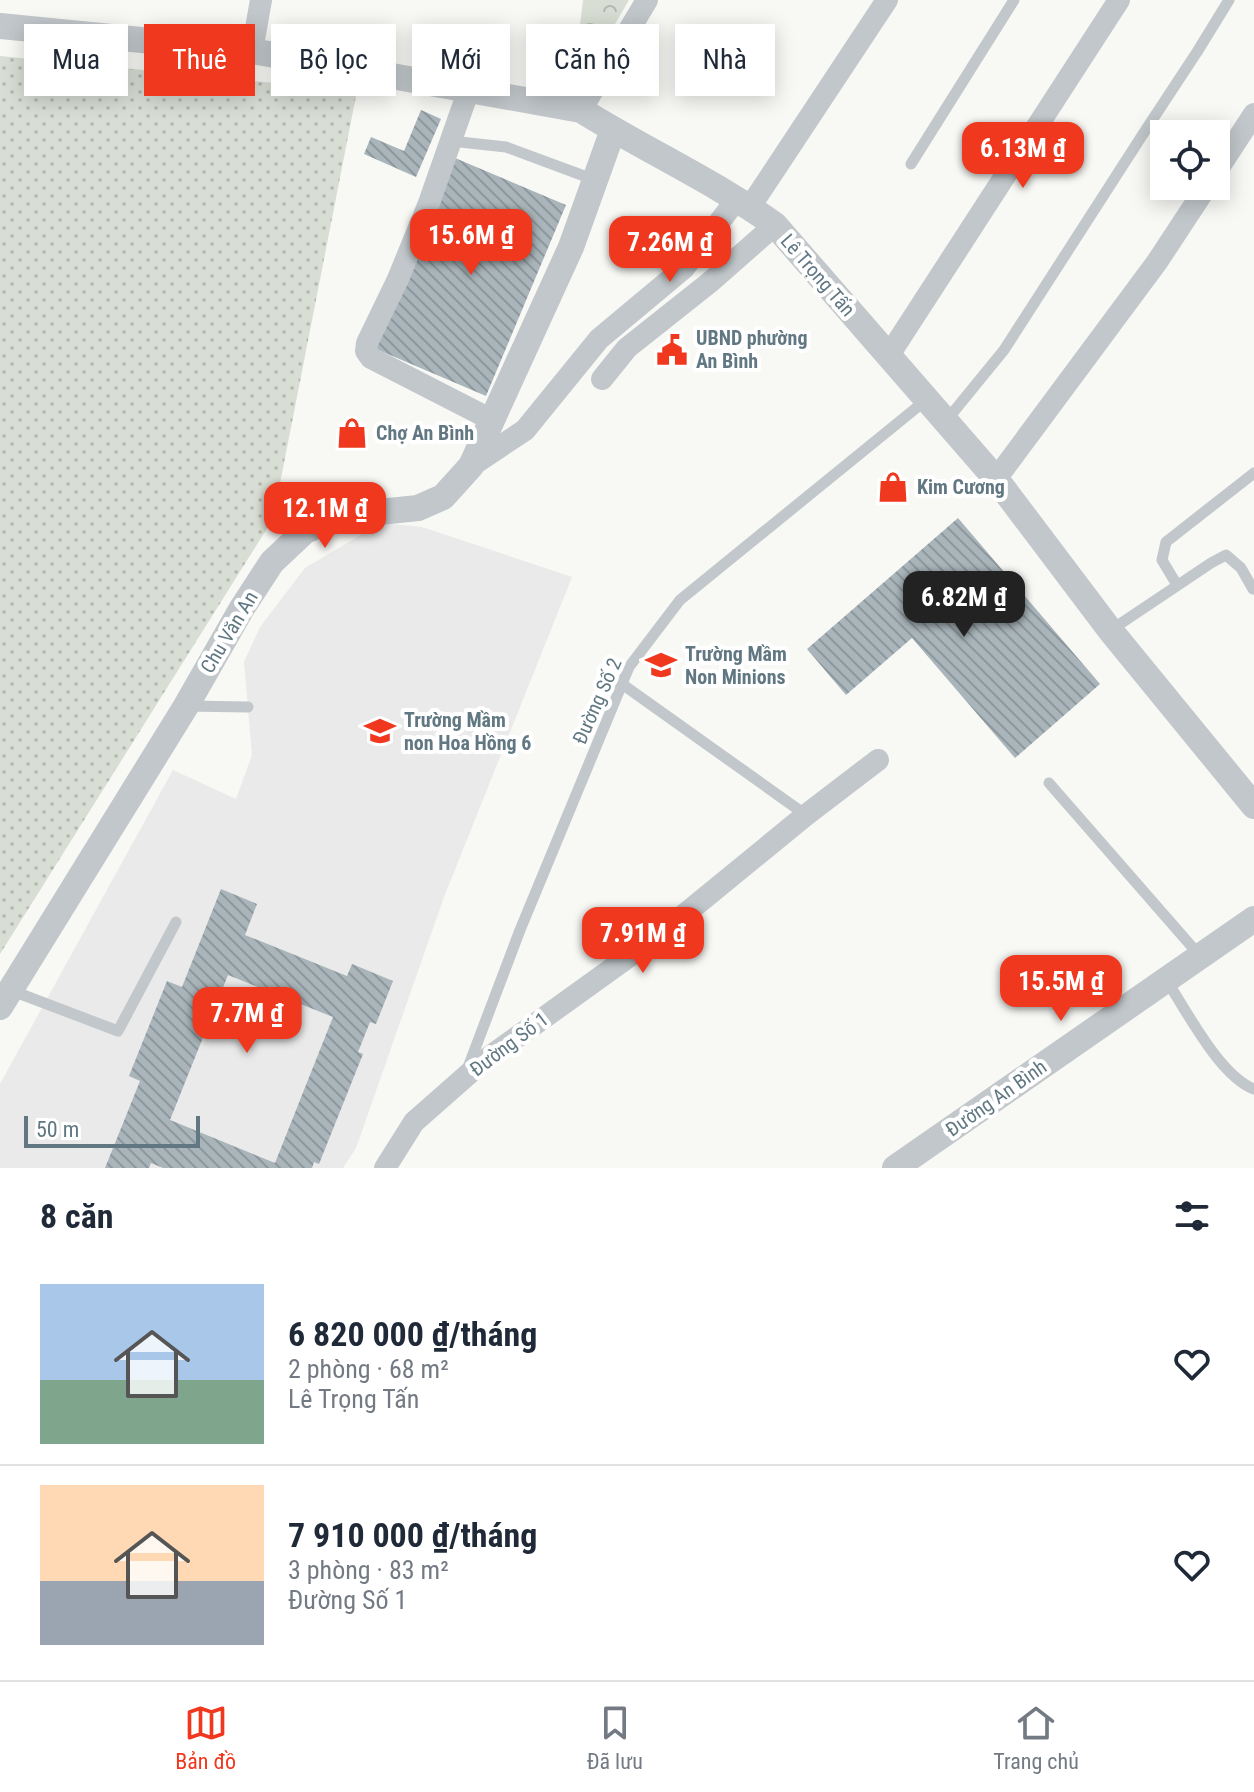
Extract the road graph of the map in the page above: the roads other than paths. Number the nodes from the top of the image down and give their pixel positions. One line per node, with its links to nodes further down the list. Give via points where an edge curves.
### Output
1 (261, 0): 8 (street)
2 (647, 0): 14 (street)
3 (887, 0): 22 (street)
4 (1014, 0): 19 (lane)
5 (1119, 0): 24 (street)
6 (1229, 0): 28 (lane, via 1004,350)
7 (0, 26): 9 (street, Lê Trọng Tấn)
8 (255, 34)
9 (144, 40)
10 (255, 52): 11 (street, Lê Trọng Tấn)
11 (412, 79)
12 (467, 96): 17 (street)
13 (506, 96): 14 (street, Lê Trọng Tấn)
14 (581, 110): 16 (street, Lê Trọng Tấn)
15 (1254, 114): 18 (street)
16 (613, 130): 20 (street, Chu Văn An); 22 (street, Lê Trọng Tấn)
17 (451, 141): 20 (lane, via 506,147); 27 (street, via 366,351)
18 (1230, 151)
19 (911, 164)
20 (595, 180): 27 (street, Chu Văn An, via 571,247)
21 (1198, 200): 31 (street)
22 (744, 203): 23 (street, Lê Trọng Tấn); 29 (street, via 684,268 599,339 525,430)
23 (775, 225): 24 (street, Lê Trọng Tấn); 25 (street, via 627,348)
24 (889, 355): 26 (street, Lê Trọng Tấn)
25 (602, 379)
26 (927, 399): 28 (street, Lê Trọng Tấn); 35 (lane, Đường Số 2, via 680,600)
27 (492, 420): 29 (street, Chu Văn An)
28 (946, 421): 31 (street, Lê Trọng Tấn)
29 (471, 466): 36 (street, Chu Văn An, via 443,497 418,508 341,516 305,531 272,562)
30 (1254, 473): 32 (lane, via 1166,542 1162,560)
31 (996, 479): 34 (street, Lê Trọng Tấn)
32 (1177, 585): 33 (lane, via 1226,555); 34 (lane)
33 (1253, 589)
34 (1110, 630): 40 (street, Lê Trọng Tấn)
35 (622, 684): 41 (lane); 47 (lane, Đường Số 2)
36 (186, 706): 37 (lane); 46 (street, Chu Văn An)
37 (248, 707)
38 (878, 760): 41 (street, Đường Số 1)
39 (1049, 783): 44 (lane)
40 (1254, 806)
41 (806, 815): 47 (street, Đường Số 1, via 663,932)
42 (1254, 919): 44 (street, Đường An Bình)
43 (176, 922): 46 (lane, via 118,1031)
44 (1200, 956): 45 (street, Đường An Bình)
45 (1167, 981): 48 (lane, via 1214,1053); 50 (street, Đường An Bình)
46 (4, 998)
47 (464, 1078): 49 (street, Đường Số 1, via 414,1122)
48 (1254, 1089)
49 (385, 1168)
50 (895, 1168)

